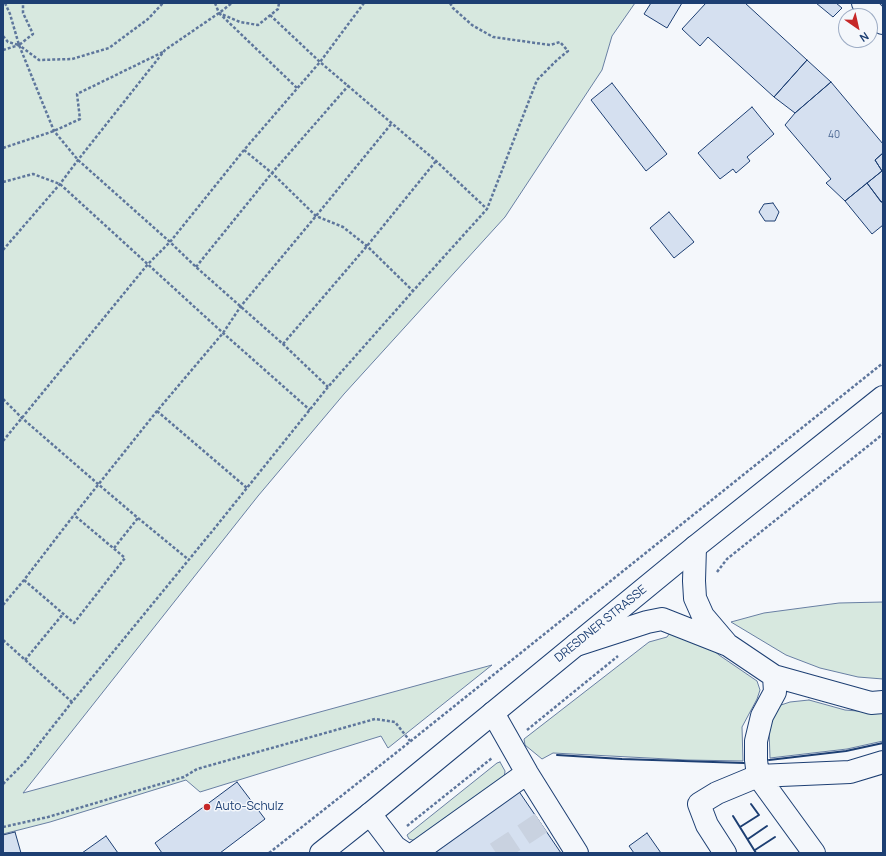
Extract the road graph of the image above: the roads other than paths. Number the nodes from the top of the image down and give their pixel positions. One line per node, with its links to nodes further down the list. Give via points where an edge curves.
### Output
1 (863, 3): 2 (main road)
2 (883, 23)
3 (883, 397): 4 (main road, DRESDNER STRASSE)
4 (695, 547): 5 (main road, DRESDNER STRASSE); 6 (main road, via 695,598 703,616)
5 (576, 645): 6 (main road, via 662,619); 9 (main road, DRESDNER STRASSE)
6 (728, 645): 7 (main road)
7 (774, 676): 8 (main road, via 871,703); 12 (main road, via 775,692 762,716 756,741)
8 (883, 702)
9 (492, 712): 11 (main road); 13 (main road, DRESDNER STRASSE)
10 (883, 762): 12 (main road, via 850,772)
11 (527, 773): 16 (main road); 17 (main road, via 547,819)
12 (758, 776): 18 (main road, via 717,793 699,804 707,825); 19 (main road)
13 (370, 814): 14 (main road); 15 (main road, DRESDNER STRASSE)
14 (397, 847)
15 (321, 853)
16 (415, 853)
17 (577, 853)
18 (725, 853)
19 (814, 853)

